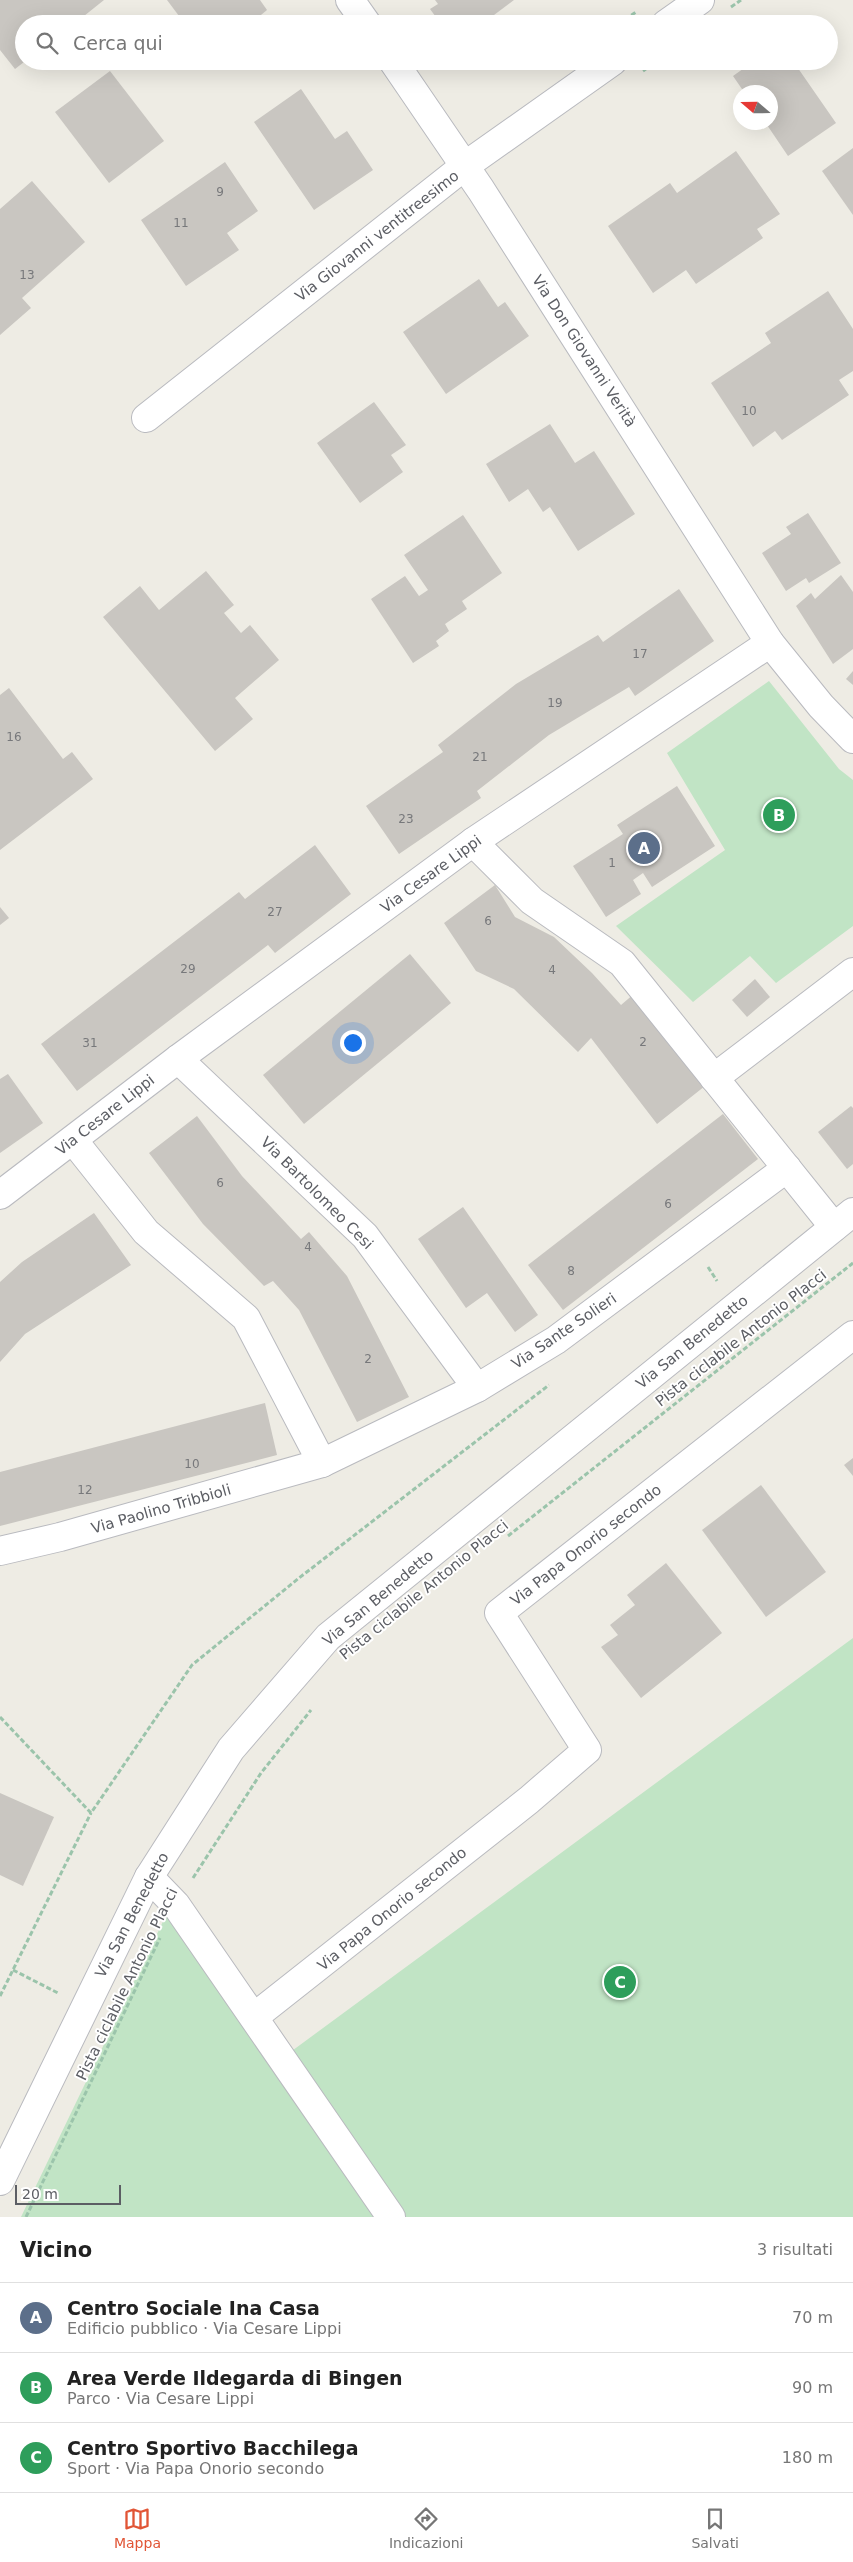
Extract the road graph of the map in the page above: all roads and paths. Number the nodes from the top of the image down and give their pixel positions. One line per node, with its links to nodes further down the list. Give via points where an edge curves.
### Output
1 (350, 0): 3 (street)
2 (700, 0): 4 (street)
3 (361, 15)
4 (679, 15)
5 (399, 70): 7 (street, Via Don Giovanni Verità)
6 (600, 70): 7 (street, Via Giovanni ventitreesimo)
7 (466, 165): 8 (street, Via Giovanni ventitreesimo); 9 (street, Via Don Giovanni Verità)
8 (146, 418)
9 (770, 643): 10 (street, via 821,706); 11 (street, Via Cesare Lippi)
10 (853, 739)
11 (474, 842): 13 (street, Via Cesare Lippi); 14 (street, via 532,901 622,963)
12 (853, 972): 14 (street)
13 (178, 1059): 15 (street, Via Cesare Lippi); 22 (street, Via Bartolomeo Cesi, via 365,1236)
14 (714, 1078): 16 (street)
15 (73, 1140): 17 (street, Via Cesare Lippi); 23 (street, via 146,1232 246,1318)
16 (787, 1168): 18 (street); 22 (street, Via Sante Solieri, via 556,1340)
17 (0, 1195)
18 (843, 1220): 29 (street, Via San Benedetto, via 328,1637 231,1749)
19 (853, 1263): 24 (path, Pista ciclabile Antonio Placci)
20 (853, 1335): 32 (street, Via Papa Onorio secondo, via 499,1613 587,1750 514,1812)
21 (557, 1378): 28 (path, via 299,1578 192,1666)
22 (476, 1388): 23 (street, Via Sante Solieri)
23 (322, 1463): 25 (street, Via Paolino Tribbioli, via 60,1538)
24 (504, 1540)
25 (0, 1551)
26 (314, 1706): 30 (path, Pista ciclabile Antonio Placci, via 261,1773)
27 (0, 1717): 28 (path)
28 (91, 1813): 31 (path)
29 (149, 1877): 30 (street); 33 (street, Via San Benedetto)
30 (176, 1905): 32 (street); 34 (path, Pista ciclabile Antonio Placci)
31 (0, 1996)
32 (254, 2017): 35 (street)
33 (0, 2181)
34 (26, 2217)
35 (391, 2217)

